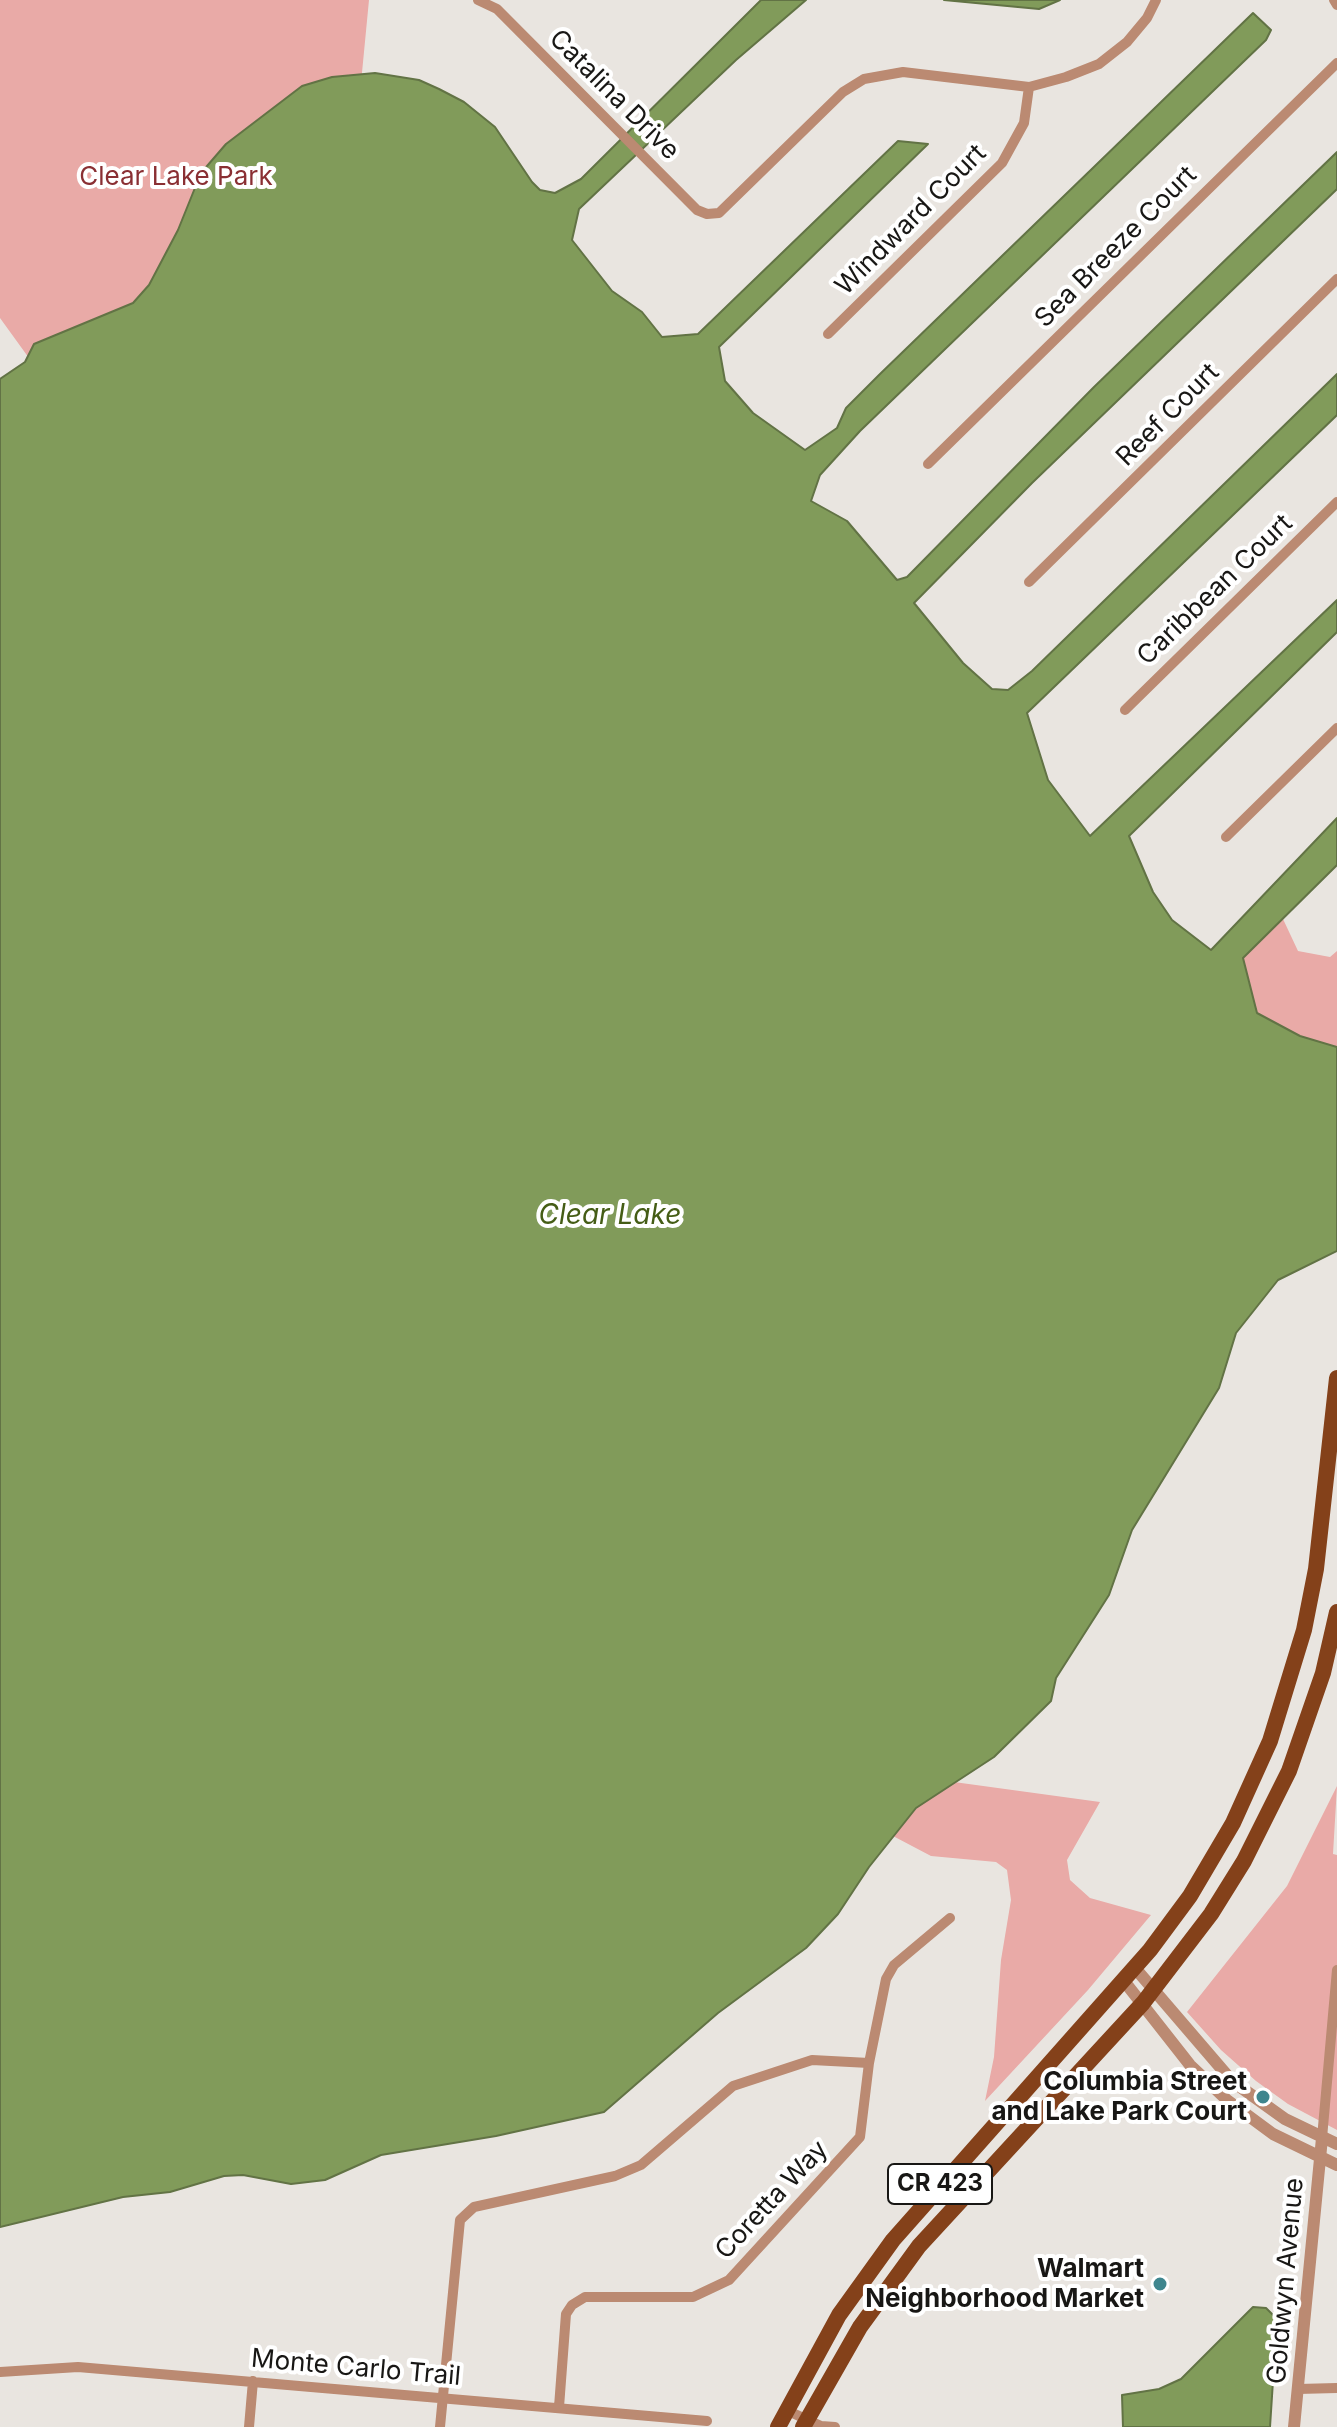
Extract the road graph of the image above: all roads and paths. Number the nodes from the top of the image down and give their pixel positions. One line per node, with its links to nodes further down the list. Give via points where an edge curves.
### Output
1 (478, 0): 3 (street, Catalina Drive)
2 (1156, 0): 5 (street, via 1127,42 1099,64)
3 (497, 5): 5 (street, Catalina Drive, via 697,210 707,214 719,213 843,92 864,79 903,72)
4 (1337, 63): 8 (street, Sea Breeze Court)
5 (1029, 87): 7 (street, Windward Court, via 1024,123 1002,163)
6 (1337, 279): 10 (street, Reef Court)
7 (828, 334)
8 (928, 464)
9 (1337, 502): 11 (street, Caribbean Court)
10 (1029, 582)
11 (1125, 710)
12 (1337, 728): 13 (street)
13 (1226, 837)
14 (1337, 1378): 16 (main road, CR 423, via 1316,1569)
15 (1337, 1612): 17 (main road, CR 423)
16 (1284, 1703): 17 (main road, via 1295,1722); 20 (main road, CR 423, via 1252,1784 1214,1857)
17 (1298, 1746): 21 (main road, CR 423, via 1244,1861)
18 (950, 1918): 23 (street, Coretta Way, via 894,1965 886,1979)
19 (1337, 1970): 24 (street)
20 (1129, 1974): 21 (street); 22 (street); 34 (main road, CR 423, via 893,2240 839,2315)
21 (1155, 1989): 22 (main road, CR 423); 24 (street, via 1232,2081)
22 (1143, 2003): 26 (street, via 1190,2065 1227,2100 1273,2134); 37 (main road, CR 423, via 919,2246 860,2327)
23 (869, 2063): 32 (street, via 812,2060 733,2086 641,2165 615,2176 474,2207 460,2220); 33 (street, Coretta Way, via 860,2137 729,2280 693,2297 585,2297 572,2305 566,2314)
24 (1322, 2138): 25 (street); 26 (street, Goldwyn Avenue)
25 (1337, 2144)
26 (1319, 2158): 27 (street); 31 (street, Goldwyn Avenue)
27 (1337, 2165)
28 (0, 2372): 29 (street, Monte Carlo Trail, via 78,2367)
29 (253, 2381): 32 (street, Monte Carlo Trail); 38 (street)
30 (1337, 2388): 31 (street)
31 (1298, 2389): 43 (street, Goldwyn Avenue)
32 (442, 2397): 33 (street, Monte Carlo Trail); 39 (street)
33 (559, 2407): 35 (street, Monte Carlo Trail)
34 (786, 2410): 37 (street); 41 (main road, CR 423)
35 (639, 2413): 36 (street, Monte Carlo Trail); 40 (street)
36 (707, 2421)
37 (805, 2423): 42 (street)
38 (249, 2427)
39 (440, 2427)
40 (637, 2427)
41 (778, 2427)
42 (835, 2427)
43 (1294, 2427)

